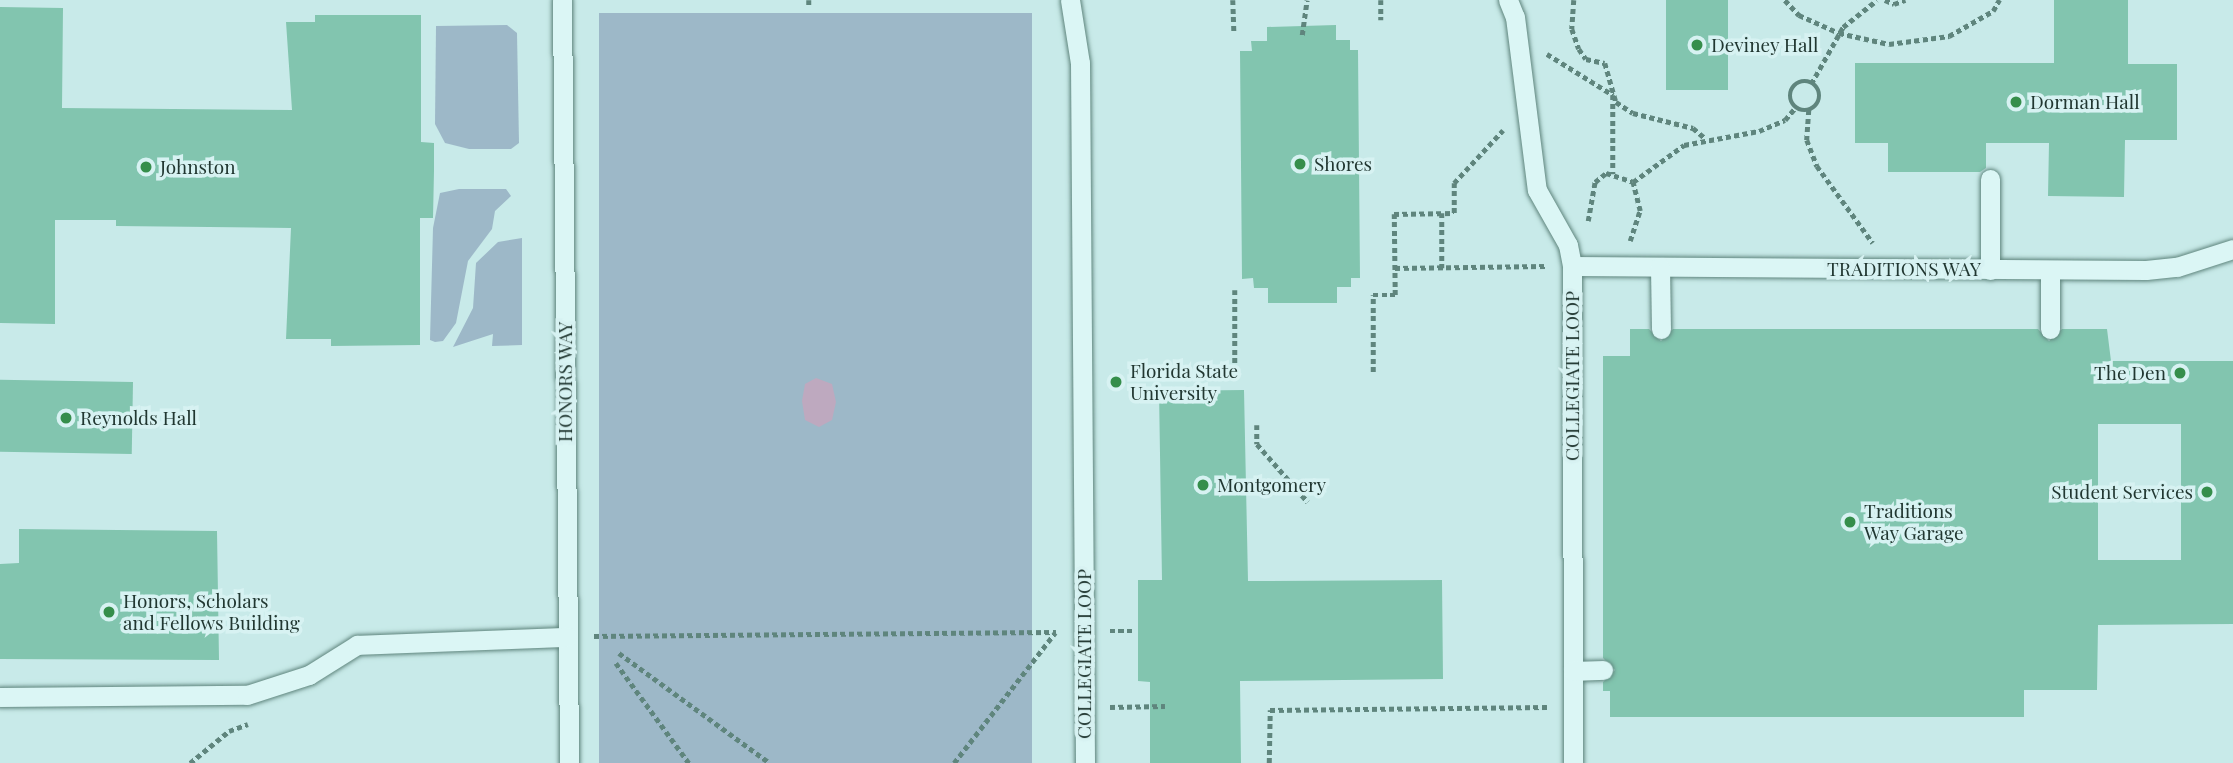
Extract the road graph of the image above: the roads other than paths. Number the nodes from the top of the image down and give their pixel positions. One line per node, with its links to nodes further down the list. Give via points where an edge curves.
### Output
1 (562, 0): 12 (lane, HONORS WAY)
2 (1070, 0): 17 (lane, COLLEGIATE LOOP, via 1080,63)
3 (1508, 0): 6 (lane, COLLEGIATE LOOP, via 1515,17 1537,190 1568,245)
4 (1990, 179): 8 (lane)
5 (2233, 248): 9 (lane, TRADITIONS WAY, via 2177,267)
6 (1572, 267): 7 (lane, TRADITIONS WAY); 14 (lane, COLLEGIATE LOOP)
7 (1660, 267): 8 (lane, TRADITIONS WAY); 10 (lane)
8 (1990, 270): 9 (lane, TRADITIONS WAY)
9 (2050, 270): 11 (lane)
10 (1661, 329)
11 (2050, 329)
12 (567, 637): 15 (lane, via 356,645 309,675 247,695); 16 (lane, HONORS WAY)
13 (1602, 670): 14 (lane)
14 (1573, 671): 18 (lane, COLLEGIATE LOOP)
15 (0, 697)
16 (569, 763)
17 (1085, 763)
18 (1573, 763)

